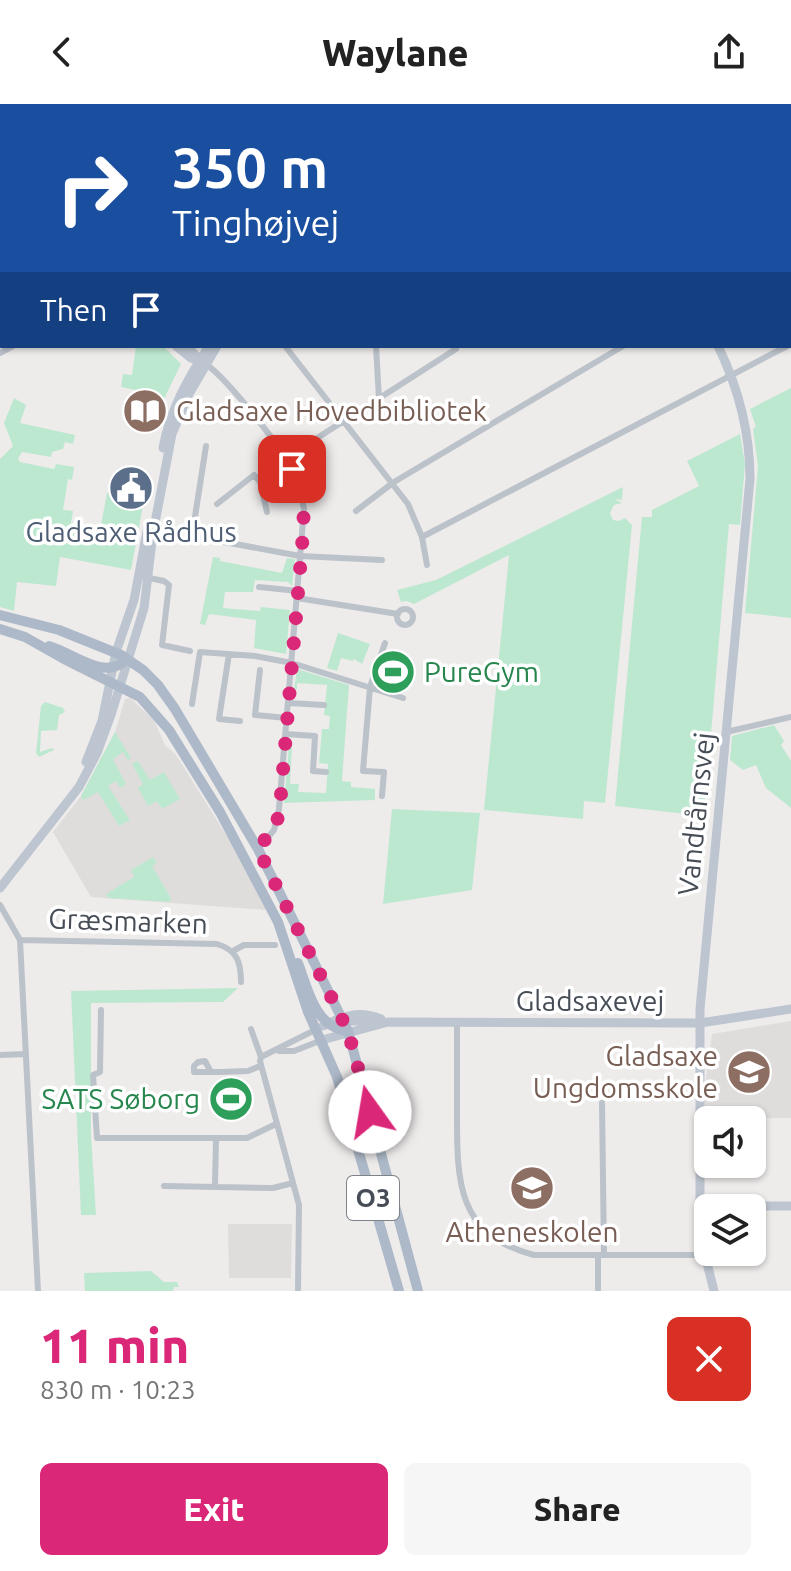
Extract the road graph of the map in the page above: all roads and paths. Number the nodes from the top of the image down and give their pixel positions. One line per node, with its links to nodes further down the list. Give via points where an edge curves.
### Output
1 (178, 348): 10 (street)
2 (189, 348): 10 (street)
3 (212, 348): 10 (street)
4 (287, 348): 13 (street)
5 (376, 348): 12 (street)
6 (620, 348): 17 (street)
7 (719, 348): 11 (street, Vandtårnsvej)
8 (783, 348): 11 (street)
9 (456, 349): 12 (street)
10 (203, 362): 15 (street); 25 (street, via 169,447); 25 (street, via 168,424)
11 (732, 375): 21 (street); 45 (street, Vandtårnsvej, via 747,425 750,479)
12 (379, 399): 13 (street)
13 (344, 421): 15 (street); 17 (street)
14 (206, 446): 22 (street, via 192,536)
15 (287, 459): 16 (street); 22 (street, via 304,509)
16 (260, 482): 18 (street, via 254,475); 20 (street)
17 (394, 482): 19 (street); 21 (street)
18 (217, 504)
19 (356, 511)
20 (267, 512)
21 (422, 537): 24 (street)
22 (300, 556): 23 (street); 27 (street)
23 (382, 560)
24 (427, 565)
25 (143, 576): 32 (street, via 170,588 162,645); 35 (street); 35 (street, via 143,613); 35 (street, via 112,645)
26 (259, 587): 27 (street)
27 (297, 595): 28 (street); 34 (street)
28 (398, 614)
29 (0, 615): 35 (main road, O3, via 29,621)
30 (0, 629): 35 (main road, O3)
31 (385, 643): 37 (street)
32 (190, 651)
33 (229, 654): 34 (street); 40 (street, via 200,652); 44 (street, via 219,719)
34 (292, 663): 37 (street); 39 (street)
35 (117, 668): 48 (street, via 102,721); 48 (street, via 104,733); 50 (main road, O3, via 158,685); 54 (main road, O3, via 175,739 245,856 278,922)
36 (260, 670): 43 (street, via 255,715)
37 (370, 687): 38 (street); 49 (street, via 363,771 384,772)
38 (403, 698)
39 (288, 703): 41 (street); 43 (street)
40 (192, 704)
41 (324, 705)
42 (791, 717): 45 (street)
43 (287, 718): 46 (street)
44 (240, 721)
45 (726, 732): 61 (street, Vandtårnsvej)
46 (286, 734): 47 (street, via 315,736 313,771); 50 (street, via 277,823)
47 (326, 772)
48 (71, 794): 51 (street)
49 (382, 796)
50 (258, 849): 64 (main road, O3)
51 (0, 888)
52 (0, 905): 53 (street)
53 (20, 940): 55 (street, Græsmarken, via 217,944); 66 (street)
54 (279, 942): 55 (street, Græsmarken); 63 (main road, O3); 64 (main road, via 296,960 319,1014)
55 (233, 951): 56 (street, Græsmarken)
56 (241, 982)
57 (791, 1009): 61 (street, Gladsaxevej)
58 (101, 1010): 73 (street, via 100,1072 93,1075 97,1138)
59 (388, 1022): 60 (street, Gladsaxevej); 64 (street, Gladsaxevej); 64 (street, Gladsaxevej, via 370,1014)
60 (457, 1023): 61 (street, Gladsaxevej); 80 (street, via 458,1176 474,1217 496,1239 534,1255)
61 (700, 1023): 77 (street, Vandtårnsvej)
62 (251, 1029): 68 (street)
63 (316, 1029): 64 (main road, O3); 65 (street)
64 (335, 1030): 65 (street, via 294,1051); 85 (main road, O3, via 328,1053); 86 (main road, O3, via 370,1112)
65 (276, 1051): 68 (street)
66 (26, 1054): 67 (street); 83 (street)
67 (0, 1055)
68 (261, 1057): 69 (street)
69 (260, 1066): 70 (street); 72 (street)
70 (211, 1072)
71 (602, 1103): 80 (street)
72 (276, 1124): 73 (street, via 247,1138); 74 (street)
73 (216, 1138): 76 (street)
74 (293, 1183): 76 (street, via 273,1188); 84 (street, via 299,1205)
75 (164, 1186): 76 (street)
76 (215, 1186)
77 (700, 1194)
78 (766, 1206): 79 (street)
79 (791, 1206)
80 (601, 1255): 81 (street); 87 (street)
81 (694, 1255)
82 (708, 1266): 88 (street, Vandtårnsvej)
83 (38, 1291)
84 (298, 1291)
85 (399, 1291)
86 (418, 1291)
87 (598, 1291)
88 (714, 1291)

